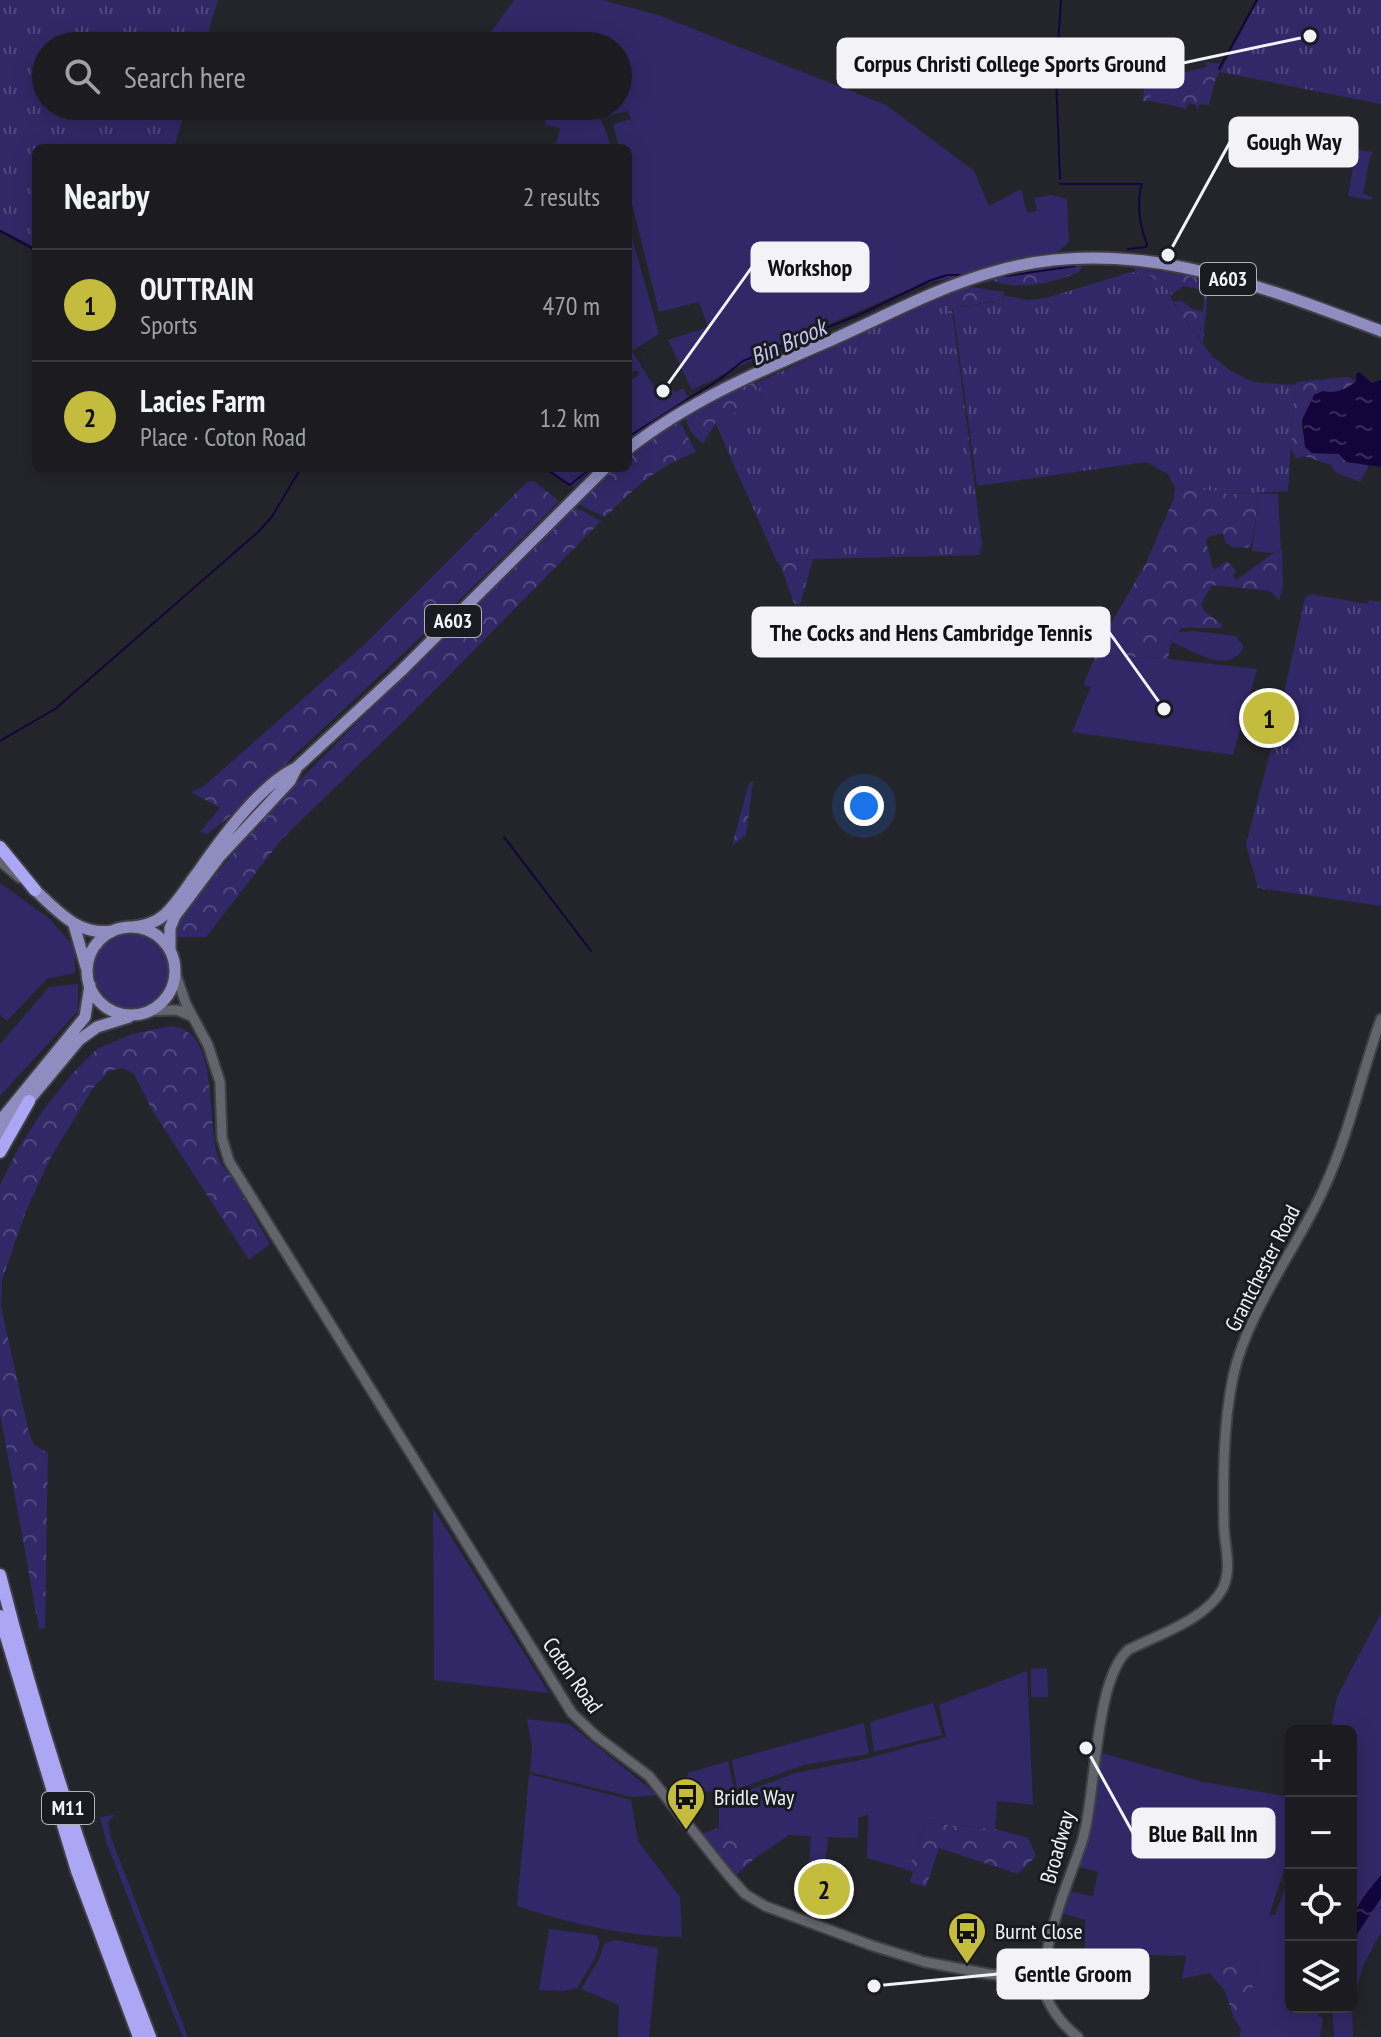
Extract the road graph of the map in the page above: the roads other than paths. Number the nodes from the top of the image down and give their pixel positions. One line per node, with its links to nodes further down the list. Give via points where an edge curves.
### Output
1 (1381, 331): 2 (main road, A603, via 1205,271 1131,258 1056,259 978,276 800,353 698,402)
2 (632, 446)
3 (601, 472): 4 (main road, A603, via 412,661)
4 (296, 768): 9 (main road, A603, via 283,774 237,821 163,915); 11 (main road, A603, via 175,916)
5 (0, 847): 7 (highway)
6 (0, 861): 7 (street)
7 (35, 890): 8 (main road)
8 (74, 925): 10 (main road); 12 (main road)
9 (134, 927): 10 (main road); 11 (main road, via 155,934)
10 (115, 930): 12 (main road, via 96,945)
11 (170, 951): 13 (main road)
12 (87, 970): 14 (main road)
13 (175, 972): 15 (main road, via 168,995); 16 (street, Coton Road)
14 (90, 985): 15 (main road, via 108,1008); 19 (main road, via 85,1017)
15 (142, 1013): 16 (street, via 177,1010); 18 (main road, via 85,1034)
16 (193, 1018): 27 (street, Coton Road, via 220,1082 222,1138 229,1161 572,1713 649,1776 745,1894 773,1909 925,1962)
17 (1381, 1019): 24 (street, Grantchester Road, via 1325,1187 1244,1339 1233,1376 1227,1415 1225,1584 1200,1613)
18 (29, 1101): 20 (main road); 21 (highway)
19 (0, 1121)
20 (0, 1135)
21 (0, 1152)
22 (0, 1575): 29 (highway, M11, via 80,1847)
23 (0, 1616): 26 (highway, M11)
24 (1143, 1642): 27 (street, Broadway, via 1120,1658 1111,1680 1082,1841 1050,1934)
25 (0, 1645): 26 (highway)
26 (44, 1765): 28 (highway, M11)
27 (1042, 1980): 30 (street, via 1057,2017)
28 (139, 2037)
29 (150, 2037)
30 (1078, 2037)

